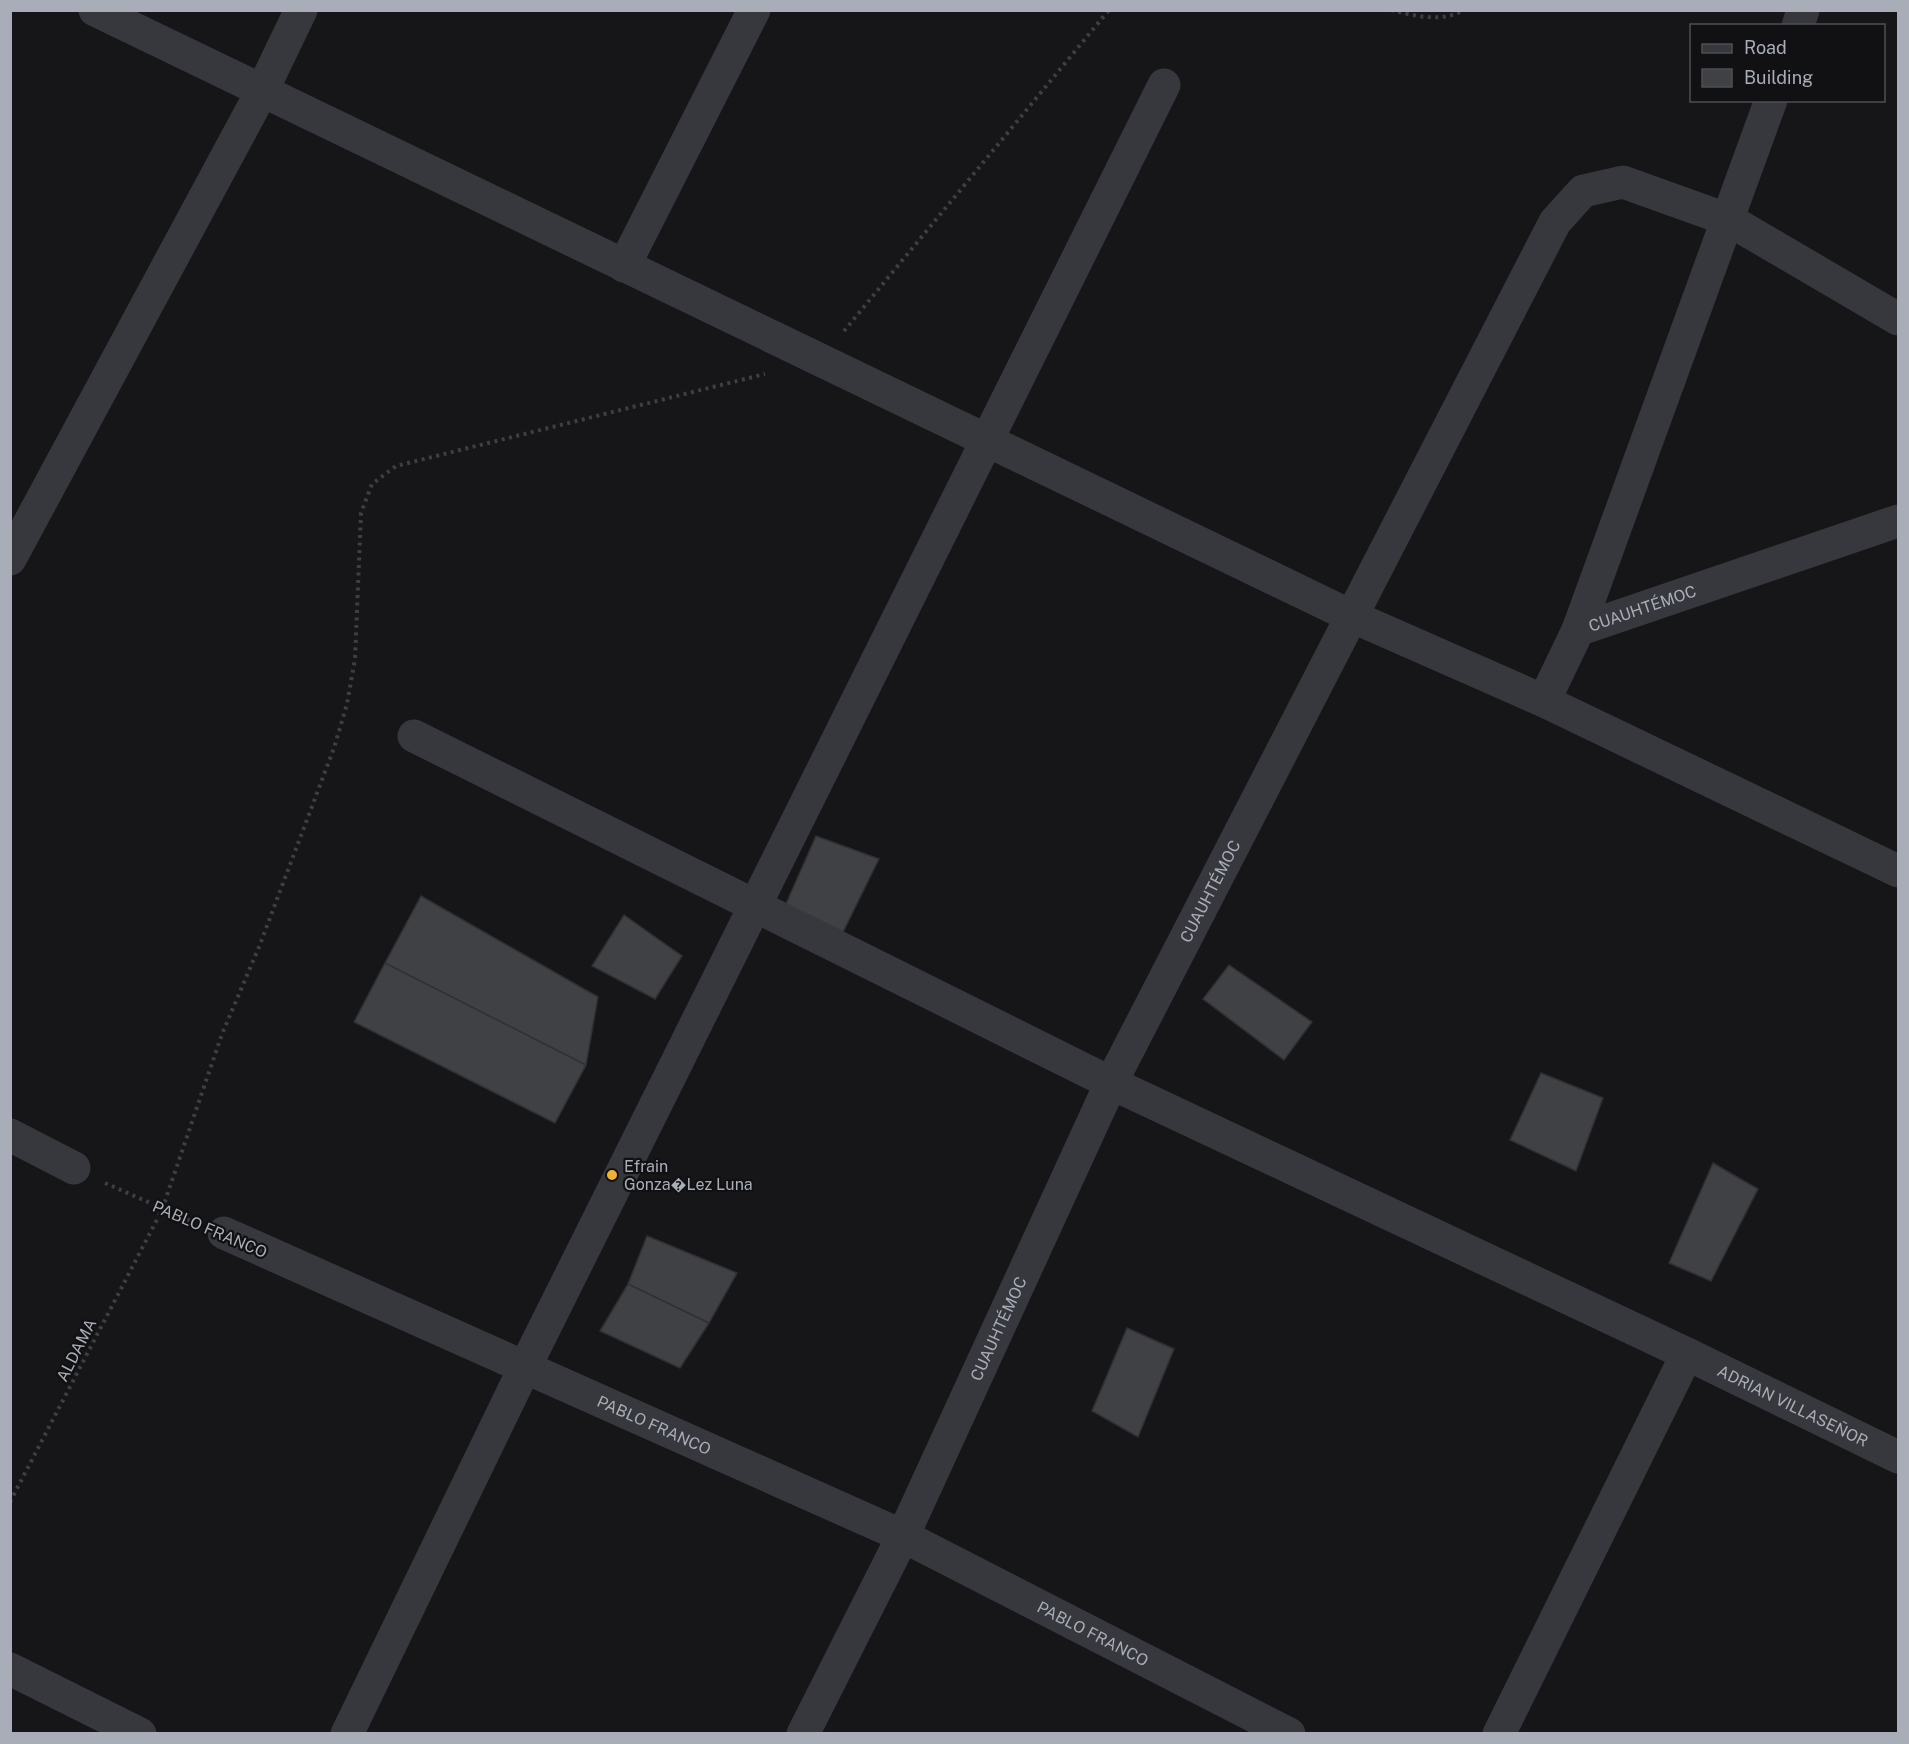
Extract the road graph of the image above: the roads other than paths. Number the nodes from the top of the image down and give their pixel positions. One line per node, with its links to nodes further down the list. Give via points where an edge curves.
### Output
1 (95, 10): 5 (street)
2 (302, 10): 5 (street)
3 (754, 10): 8 (street)
4 (1164, 85): 10 (street)
5 (262, 91): 8 (street); 12 (street)
6 (1770, 102): 7 (street)
7 (1729, 220): 9 (street, CUAUHTÉMOC); 13 (street, CUAUHTÉMOC, via 1623,182 1583,191 1555,222); 14 (street)
8 (624, 266): 10 (street)
9 (1899, 319)
10 (987, 440): 13 (street); 18 (street)
11 (1899, 521): 14 (street, CUAUHTÉMOC)
12 (13, 547)
13 (1351, 616): 15 (street); 19 (street, CUAUHTÉMOC)
14 (1578, 630): 15 (street, CUAUHTÉMOC)
15 (1544, 701): 17 (street)
16 (414, 736): 18 (street, ADRIAN VILLASEÑOR)
17 (1899, 871)
18 (754, 907): 19 (street, ADRIAN VILLASEÑOR); 24 (street)
19 (1111, 1083): 23 (street, ADRIAN VILLASEÑOR); 26 (street, CUAUHTÉMOC)
20 (10, 1134): 21 (street)
21 (74, 1168)
22 (224, 1233): 24 (street, PABLO FRANCO)
23 (1687, 1354): 25 (street, ADRIAN VILLASEÑOR); 32 (street)
24 (525, 1366): 26 (street, PABLO FRANCO); 29 (street)
25 (1899, 1457)
26 (903, 1536): 30 (street, CUAUHTÉMOC); 31 (street, PABLO FRANCO)
27 (10, 1669): 28 (street)
28 (140, 1734)
29 (347, 1734)
30 (804, 1734)
31 (1289, 1734)
32 (1499, 1734)

